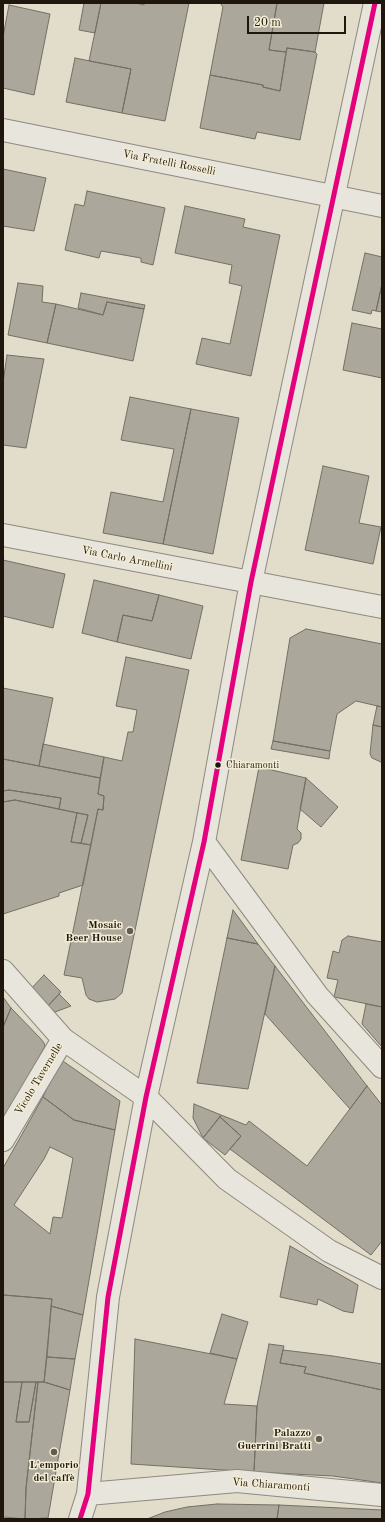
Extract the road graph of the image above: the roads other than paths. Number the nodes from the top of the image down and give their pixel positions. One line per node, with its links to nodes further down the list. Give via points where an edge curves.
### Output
1 (375, 3): 3 (street)
2 (3, 130): 3 (street, Via Fratelli Rosselli)
3 (335, 196): 4 (street, Via Fratelli Rosselli); 6 (street)
4 (382, 206)
5 (3, 535): 6 (street, Via Carlo Armellini)
6 (251, 582): 7 (street, Via Carlo Armellini); 8 (street)
7 (382, 607)
8 (204, 842): 11 (street, via 316,995); 12 (street)
9 (3, 971): 10 (street)
10 (64, 1039): 12 (street); 13 (street, Vicolo Tavernelle)
11 (377, 1060)
12 (146, 1097): 14 (street, via 227,1179 329,1251); 15 (street, via 108,1297)
13 (3, 1140)
14 (382, 1278)
15 (88, 1494): 16 (street, Via Chiaramonti, via 237,1481); 17 (street)
16 (382, 1495)
17 (80, 1519)

